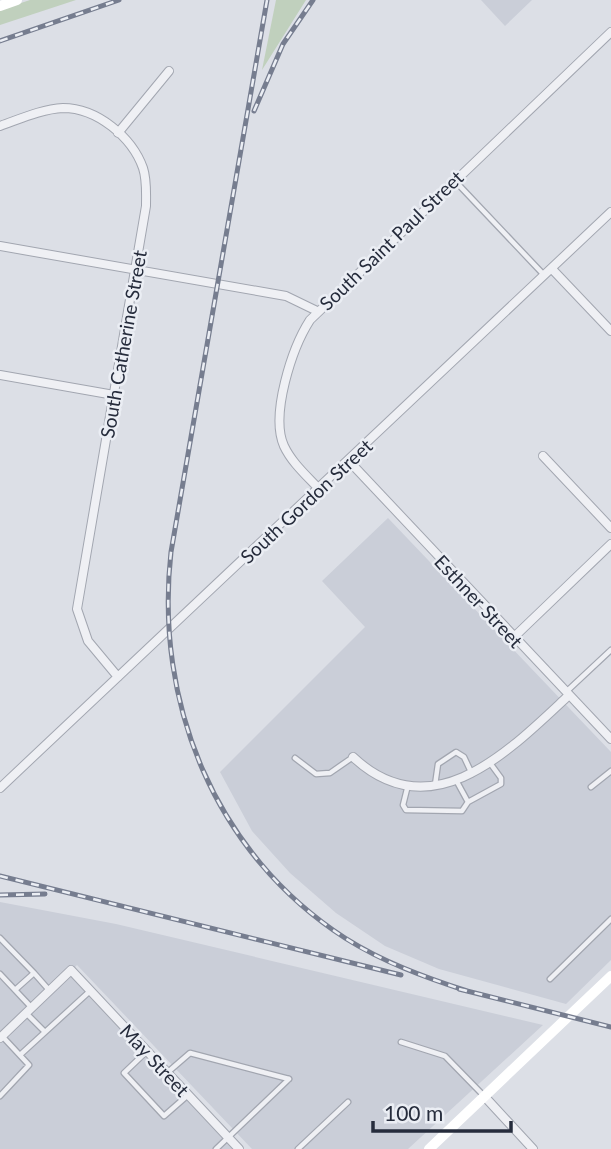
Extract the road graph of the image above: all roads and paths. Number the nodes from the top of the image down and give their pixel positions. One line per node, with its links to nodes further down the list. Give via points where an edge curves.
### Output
1 (18, 0): 2 (main road)
2 (0, 6)
3 (611, 32): 7 (street, South Saint Paul Street)
4 (169, 71): 6 (street)
5 (0, 126): 6 (street, South Catherine Street, via 52,109 75,109 105,121)
6 (118, 133): 11 (street, South Catherine Street, via 136,153 146,186)
7 (453, 180): 12 (lane); 13 (street, South Saint Paul Street)
8 (611, 212): 10 (street, South Gordon Street)
9 (0, 246): 11 (street)
10 (552, 269): 12 (street, South Gordon Street); 14 (street)
11 (137, 271): 13 (street, via 286,296); 16 (street, South Catherine Street)
12 (544, 275): 18 (street, South Gordon Street)
13 (317, 311): 19 (street, South Saint Paul Street, via 295,348 279,428 290,456)
14 (611, 331)
15 (0, 374): 16 (street)
16 (114, 395): 24 (street, South Catherine Street, via 77,609 88,641)
17 (542, 456): 20 (street)
18 (349, 461): 19 (street, South Gordon Street); 22 (street, Esthner Street)
19 (319, 489): 24 (street, South Gordon Street)
20 (611, 528)
21 (611, 544): 22 (street)
22 (513, 638): 25 (street, Esthner Street)
23 (611, 650): 25 (lane)
24 (118, 677): 36 (street, South Gordon Street)
25 (567, 694): 26 (street, Esthner Street); 29 (street)
26 (611, 739)
27 (353, 757): 28 (lane, via 330,773 316,774); 33 (street, via 395,783)
28 (295, 758)
29 (490, 763): 31 (street); 37 (lane, via 502,778 501,784)
30 (611, 771): 35 (lane)
31 (473, 775): 32 (street); 34 (lane, via 456,752 438,764)
32 (456, 780): 34 (street); 37 (lane)
33 (408, 784): 34 (street); 37 (lane, via 406,810 462,811)
34 (435, 786)
35 (591, 787)
36 (0, 788)
37 (468, 802)
38 (611, 919): 43 (lane)
39 (0, 938): 40 (lane)
40 (34, 973): 44 (lane); 45 (lane)
41 (0, 974): 44 (lane)
42 (611, 976): 56 (main road)
43 (550, 979)
44 (15, 990): 47 (lane)
45 (50, 991): 46 (street, May Street, via 71,970); 47 (street)
46 (90, 991): 48 (lane); 51 (street, May Street)
47 (29, 1010): 48 (lane); 49 (street)
48 (45, 1032): 52 (lane)
49 (1, 1037): 52 (lane)
50 (401, 1042): 56 (lane, via 445,1056)
51 (147, 1051): 53 (street, May Street); 54 (lane, via 124,1073 164,1116)
52 (20, 1055): 55 (lane, via 29,1068)
53 (167, 1073): 54 (street, May Street); 58 (lane, via 190,1053 289,1079)
54 (188, 1095): 58 (street, May Street)
55 (0, 1096)
56 (485, 1097): 62 (main road); 63 (street)
57 (348, 1102): 61 (lane)
58 (229, 1138): 59 (lane); 60 (street, May Street)
59 (216, 1149)
60 (239, 1149)
61 (298, 1149)
62 (429, 1149)
63 (533, 1149)

